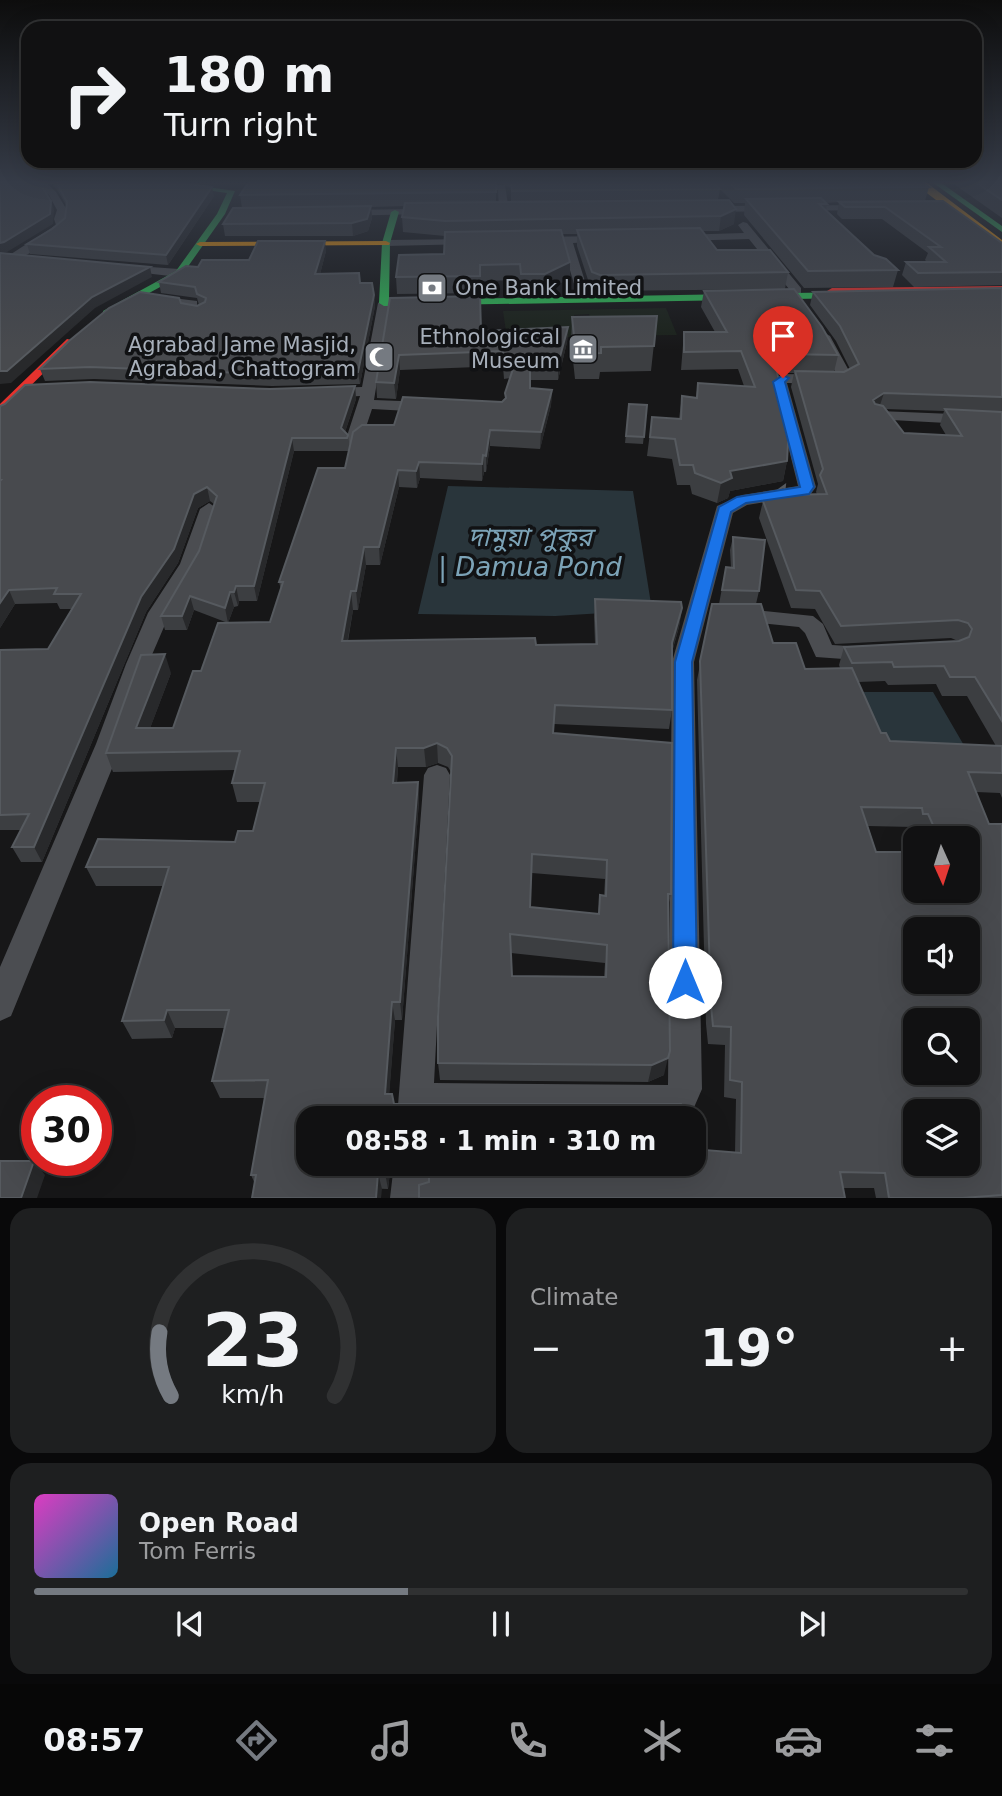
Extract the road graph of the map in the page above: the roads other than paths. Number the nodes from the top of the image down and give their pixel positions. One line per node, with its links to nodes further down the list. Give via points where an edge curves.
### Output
1 (46, 238): 13 (street)
2 (206, 238): 12 (main road)
3 (387, 238): 11 (main road)
4 (659, 238): 5 (street)
5 (663, 238)
6 (753, 238): 18 (street)
7 (620, 239): 9 (street)
8 (525, 240): 9 (street)
9 (567, 240): 19 (street)
10 (483, 241): 11 (street)
11 (386, 243): 12 (main road); 21 (main road)
12 (200, 244): 16 (main road)
13 (6, 258): 14 (street)
14 (32, 259)
15 (114, 267): 16 (street)
16 (179, 274): 20 (main road)
17 (1002, 291): 18 (main road); 18 (main road, via 903,286)
18 (795, 293): 19 (main road); 21 (main road); 34 (street, via 846,378 779,379 807,487 742,500 724,510)
19 (583, 294): 21 (main road)
20 (136, 296): 22 (street, via 193,304 189,309); 24 (main road, via 90,326)
21 (384, 300): 27 (street)
22 (200, 311)
23 (46, 389): 24 (street)
24 (21, 390): 25 (street); 29 (main road)
25 (0, 391)
26 (312, 394): 27 (street)
27 (368, 397): 28 (street); 32 (street)
28 (447, 409)
29 (0, 411)
30 (879, 416): 31 (street)
31 (1002, 421)
32 (353, 442)
33 (209, 509): 37 (street, via 190,564 159,614 137,664 109,744)
34 (696, 613): 35 (street, via 805,621 815,629 824,652 836,655); 39 (street, via 683,662 685,1089 680,1100 667,1103)
35 (891, 652)
36 (437, 775): 38 (street)
37 (0, 1005)
38 (416, 1106)
39 (542, 1106)
40 (411, 1176): 41 (street)
41 (409, 1198)

